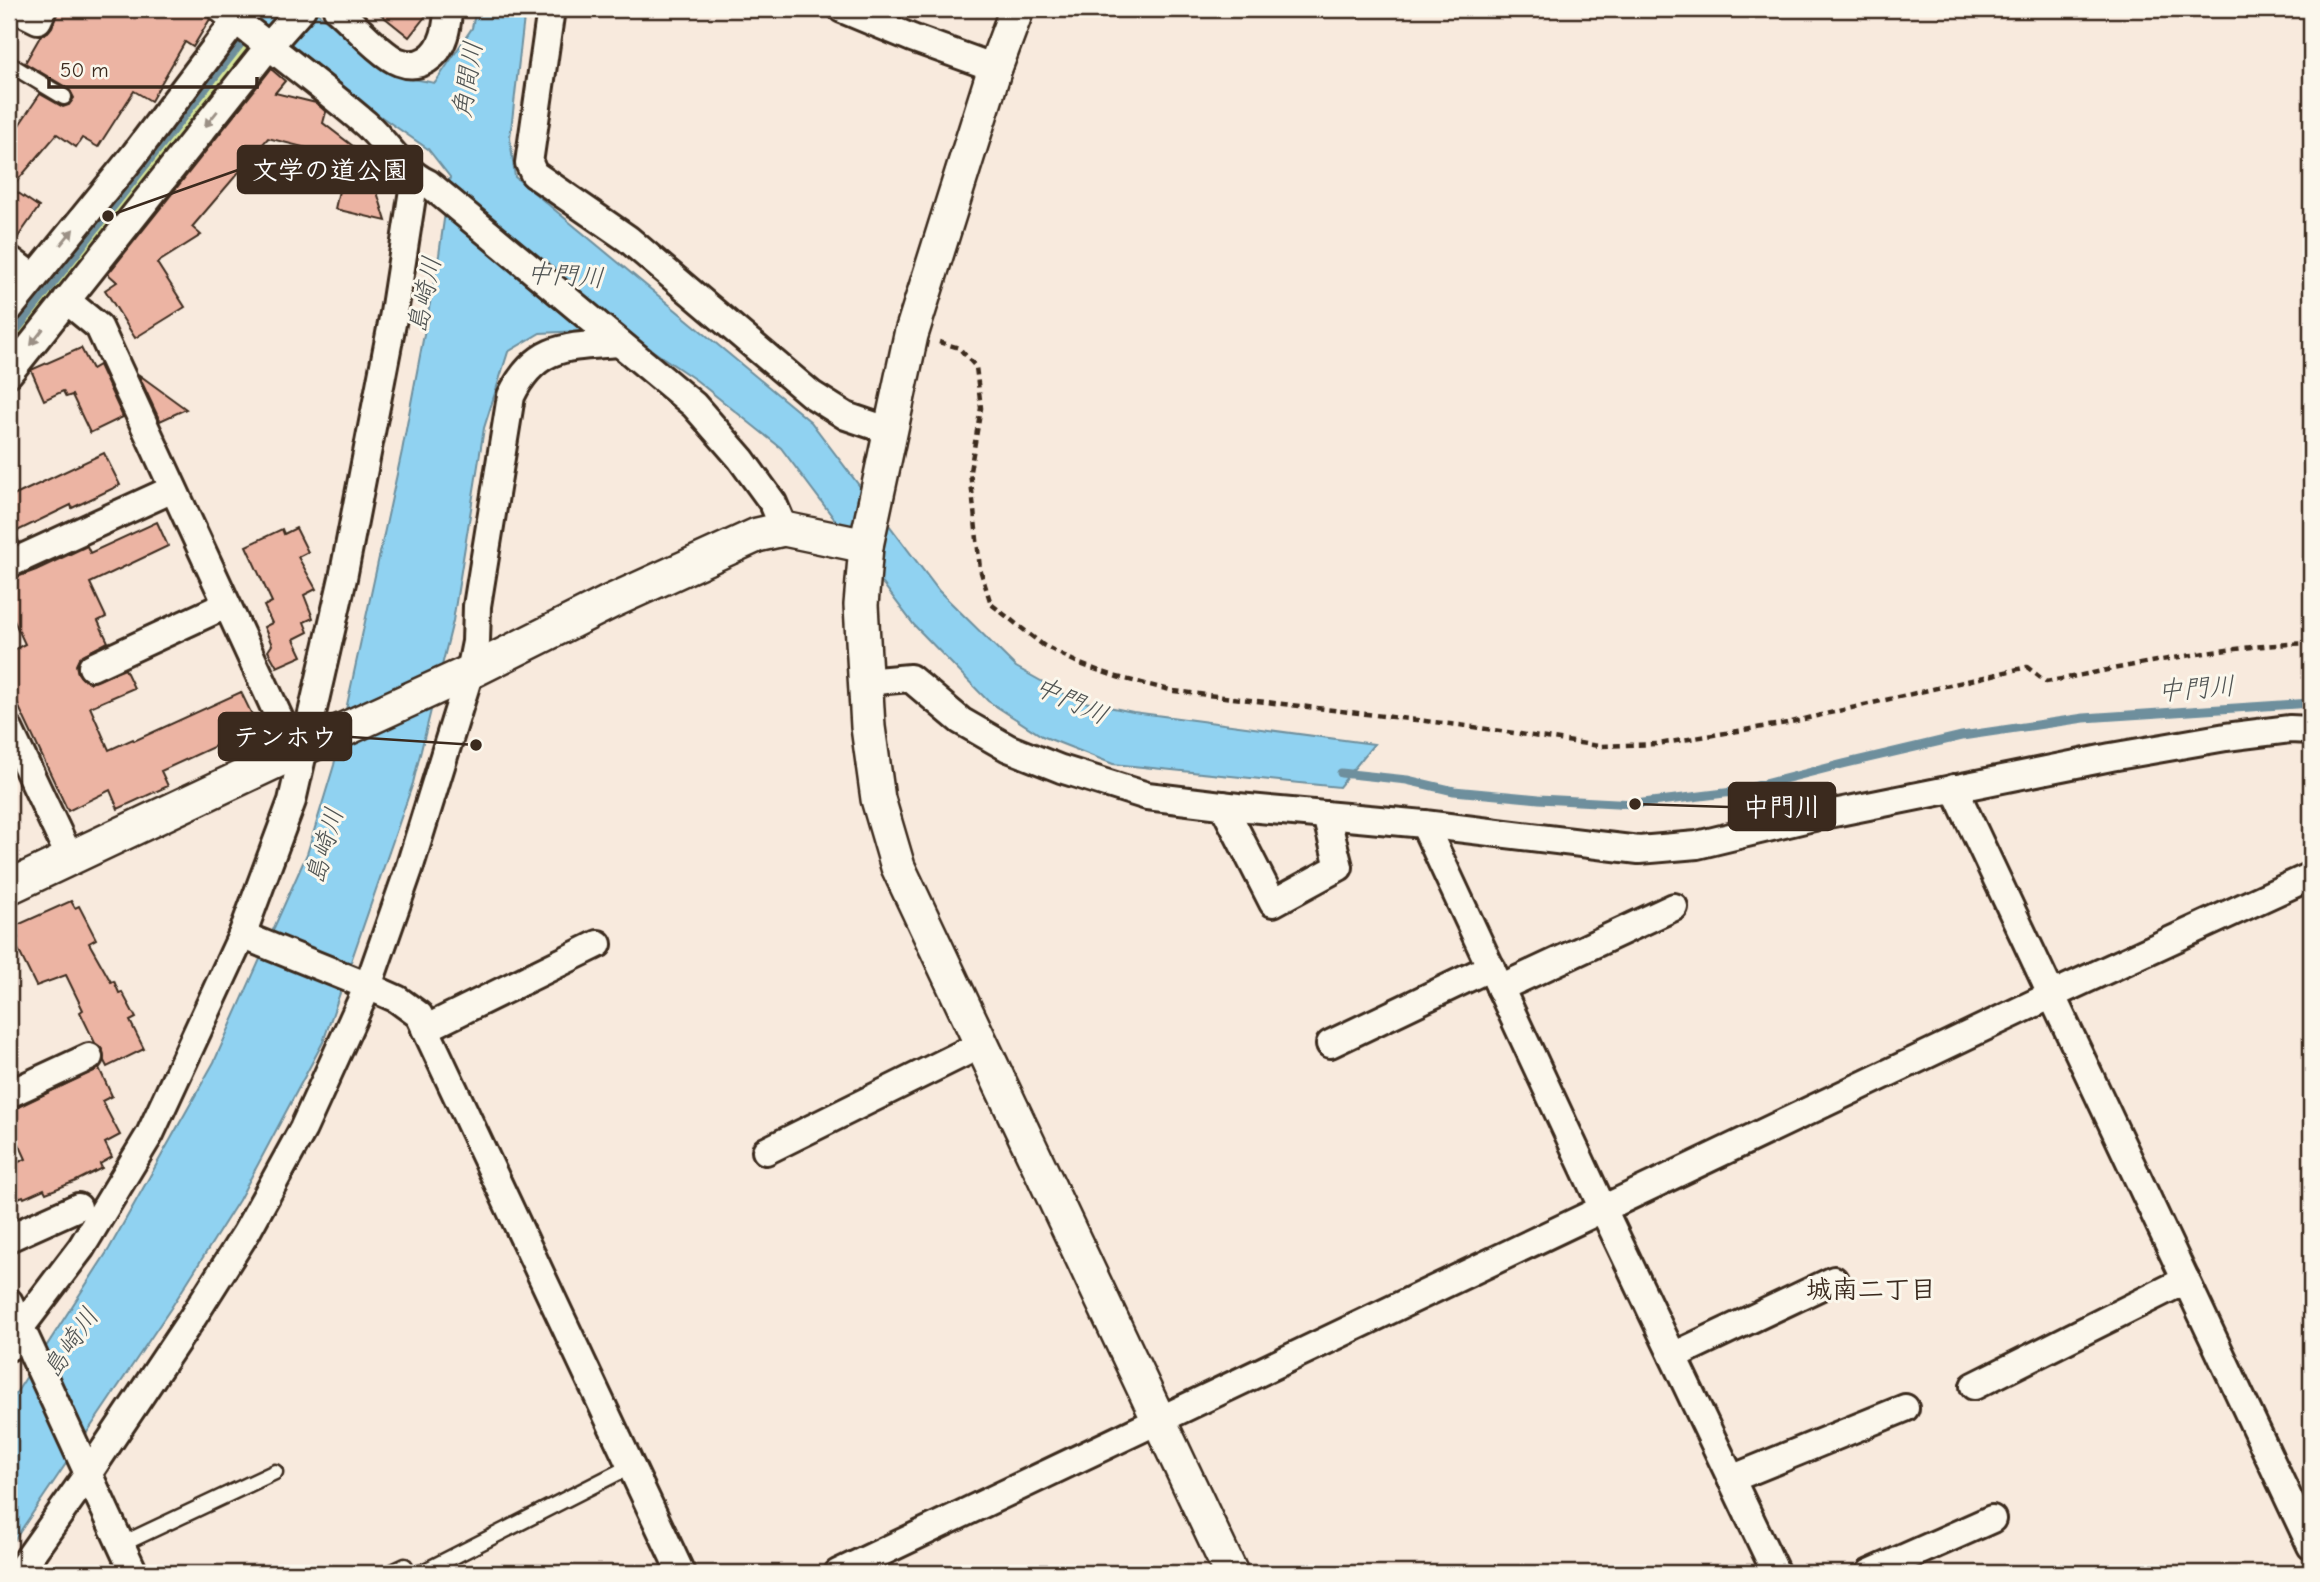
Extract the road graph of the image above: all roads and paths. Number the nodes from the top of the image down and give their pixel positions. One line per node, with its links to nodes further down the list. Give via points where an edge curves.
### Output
1 (16, 9): 2 (street, via 38,20)
2 (43, 9)
3 (302, 9): 10 (street)
4 (337, 9): 5 (street, via 384,52 399,62 418,64 430,59 444,38)
5 (449, 9)
6 (551, 9): 22 (street, via 529,163 534,174 628,239 811,394 846,415)
7 (842, 9): 12 (street)
8 (1017, 9): 12 (street)
9 (229, 14): 10 (street); 16 (street, one-way to 9, via 134,155)
10 (273, 42): 14 (street); 17 (street, one-way to 17)
11 (9, 64): 13 (lane)
12 (995, 68): 20 (street)
13 (64, 97)
14 (421, 180): 19 (street); 34 (street)
15 (9, 259): 16 (street)
16 (34, 278): 18 (street)
17 (66, 300): 21 (street, one-way to 21); 23 (street, via 99,327)
18 (9, 309)
19 (609, 335): 24 (street, via 714,427 773,503); 30 (street, via 562,348 532,364 511,396 477,606 476,642)
20 (911, 335): 22 (street); 28 (path, via 959,348 975,367 981,408 970,471 980,569 990,604 1043,645 1080,664 1174,691 1599,746 1646,744 1787,723 2027,667 2046,682 2178,657)
21 (9, 373)
22 (890, 431): 25 (street)
23 (173, 489): 26 (street); 27 (street)
24 (784, 529): 25 (street); 30 (street, via 757,535)
25 (866, 546): 31 (street, via 861,605)
26 (9, 564)
27 (226, 605): 29 (street); 34 (street)
28 (2311, 643)
29 (92, 667)
30 (461, 676): 34 (street); 46 (street, via 410,869)
31 (864, 682): 36 (street, via 910,678 961,721 1008,748 1147,796); 49 (street, via 878,799 898,867)
32 (9, 729): 39 (street)
33 (2311, 730): 35 (street, via 2226,737)
34 (310, 745): 39 (street); 43 (street)
35 (1954, 788): 38 (street, via 1697,845 1639,850); 47 (street)
36 (1223, 805): 37 (street); 37 (street, via 1273,903 1339,867)
37 (1326, 815): 38 (street)
38 (1424, 824): 45 (street)
39 (70, 859): 41 (street)
40 (2311, 876): 47 (street)
41 (9, 887)
42 (1674, 907): 45 (street)
43 (248, 938): 46 (street); 60 (street, via 150,1134)
44 (598, 944): 48 (street)
45 (1496, 978): 50 (street); 55 (street)
46 (362, 983): 48 (street, via 419,1015); 66 (street, via 303,1129 246,1233)
47 (2052, 995): 55 (street); 58 (street)
48 (425, 1029): 65 (street)
49 (982, 1044): 53 (street); 64 (street)
50 (1330, 1044)
51 (89, 1057): 52 (street)
52 (9, 1094)
53 (766, 1151)
54 (78, 1208): 56 (street)
55 (1603, 1209): 61 (street); 64 (street)
56 (9, 1238)
57 (1834, 1280): 61 (street)
58 (2186, 1280): 62 (street); 71 (street)
59 (9, 1302): 60 (street)
60 (19, 1339): 66 (street)
61 (1673, 1356): 68 (street)
62 (1974, 1386)
63 (1905, 1408): 68 (street)
64 (1160, 1421): 78 (street); 79 (street)
65 (631, 1466): 76 (lane); 77 (street)
66 (85, 1467): 70 (street); 73 (street)
67 (275, 1472): 70 (lane)
68 (1731, 1479): 80 (street)
69 (1992, 1519): 81 (street)
70 (120, 1545): 74 (street)
71 (2311, 1546)
72 (405, 1566): 75 (lane)
73 (18, 1573)
74 (134, 1573)
75 (390, 1573)
76 (421, 1573)
77 (681, 1573)
78 (838, 1573)
79 (1231, 1573)
80 (1776, 1573)
81 (1870, 1573)

